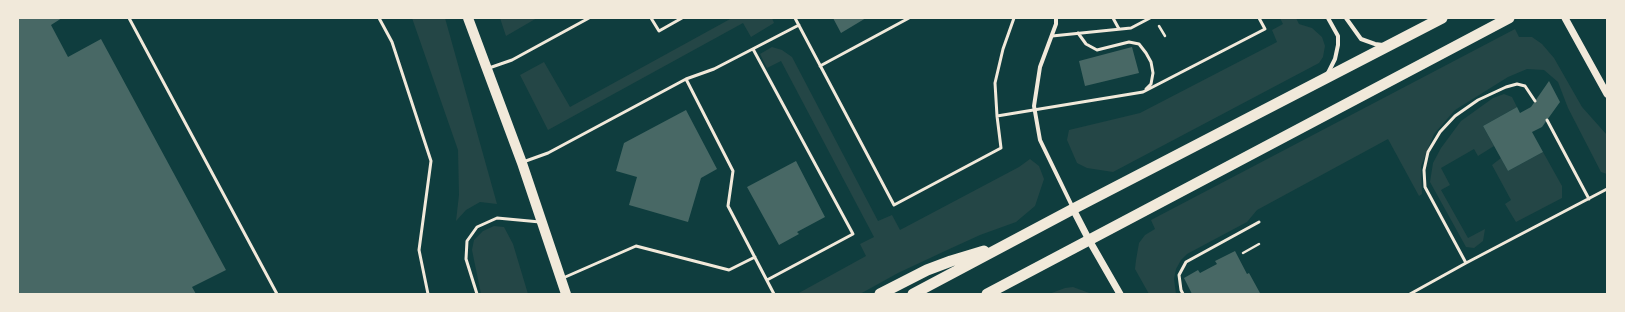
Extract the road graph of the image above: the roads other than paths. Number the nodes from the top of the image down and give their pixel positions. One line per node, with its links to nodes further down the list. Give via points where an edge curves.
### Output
1 (129, 18): 47 (lane)
2 (379, 18): 48 (lane, via 392,42 431,161 419,250)
3 (468, 18): 26 (main road)
4 (589, 18): 26 (lane, via 512,60)
5 (651, 18): 6 (lane, via 658,31)
6 (682, 18)
7 (795, 18): 19 (lane)
8 (909, 18): 25 (lane)
9 (1014, 18): 33 (lane, via 1003,49 996,82)
10 (1056, 18): 22 (street)
11 (1113, 18): 20 (lane)
12 (1150, 18): 20 (lane, via 1131,28)
13 (1259, 18): 29 (lane, via 1265,29)
14 (1328, 18): 27 (street, via 1338,36 1338,45 1335,59)
15 (1346, 18): 23 (street, via 1361,39 1375,44)
16 (1442, 18): 23 (highway)
17 (1509, 18): 41 (highway)
18 (1566, 18): 30 (street)
19 (799, 25): 24 (lane); 25 (lane)
20 (1119, 29): 21 (lane)
21 (1078, 33): 22 (lane); 29 (lane, via 1086,44 1097,50 1129,42 1139,44 1151,62 1153,74 1151,84)
22 (1052, 36): 32 (street, via 1040,66)
23 (1390, 45): 27 (highway)
24 (753, 49): 28 (lane, via 714,69); 46 (lane, via 853,234)
25 (820, 66): 33 (lane, via 894,205 1001,148)
26 (487, 69): 35 (main road)
27 (1326, 77): 38 (highway)
28 (686, 79): 35 (lane, via 548,153); 43 (lane, via 733,171 728,206)
29 (1143, 92): 32 (lane)
30 (1607, 94)
31 (1535, 100): 44 (lane, via 1526,86 1517,84 1478,100 1455,116 1440,132 1428,152 1424,170 1425,187)
32 (1035, 111): 33 (lane); 38 (street, via 1040,140)
33 (997, 116)
34 (1547, 120): 37 (lane)
35 (522, 163): 39 (main road)
36 (1607, 189): 37 (lane)
37 (1589, 199): 44 (lane)
38 (1073, 209): 41 (street); 42 (highway)
39 (542, 222): 45 (main road); 49 (lane, via 497,218 477,227 467,241 466,259)
40 (1259, 222): 56 (lane, via 1186,262 1180,275)
41 (1089, 240): 54 (highway); 55 (street)
42 (1006, 245): 52 (highway, via 927,270); 53 (highway)
43 (755, 257): 45 (lane, via 729,270 636,246); 46 (lane)
44 (1466, 263): 57 (lane)
45 (561, 279): 50 (main road)
46 (767, 280): 51 (lane)
47 (277, 294)
48 (428, 294)
49 (478, 294)
50 (566, 294)
51 (774, 294)
52 (880, 294)
53 (913, 294)
54 (987, 294)
55 (1120, 294)
56 (1183, 294)
57 (1410, 294)

